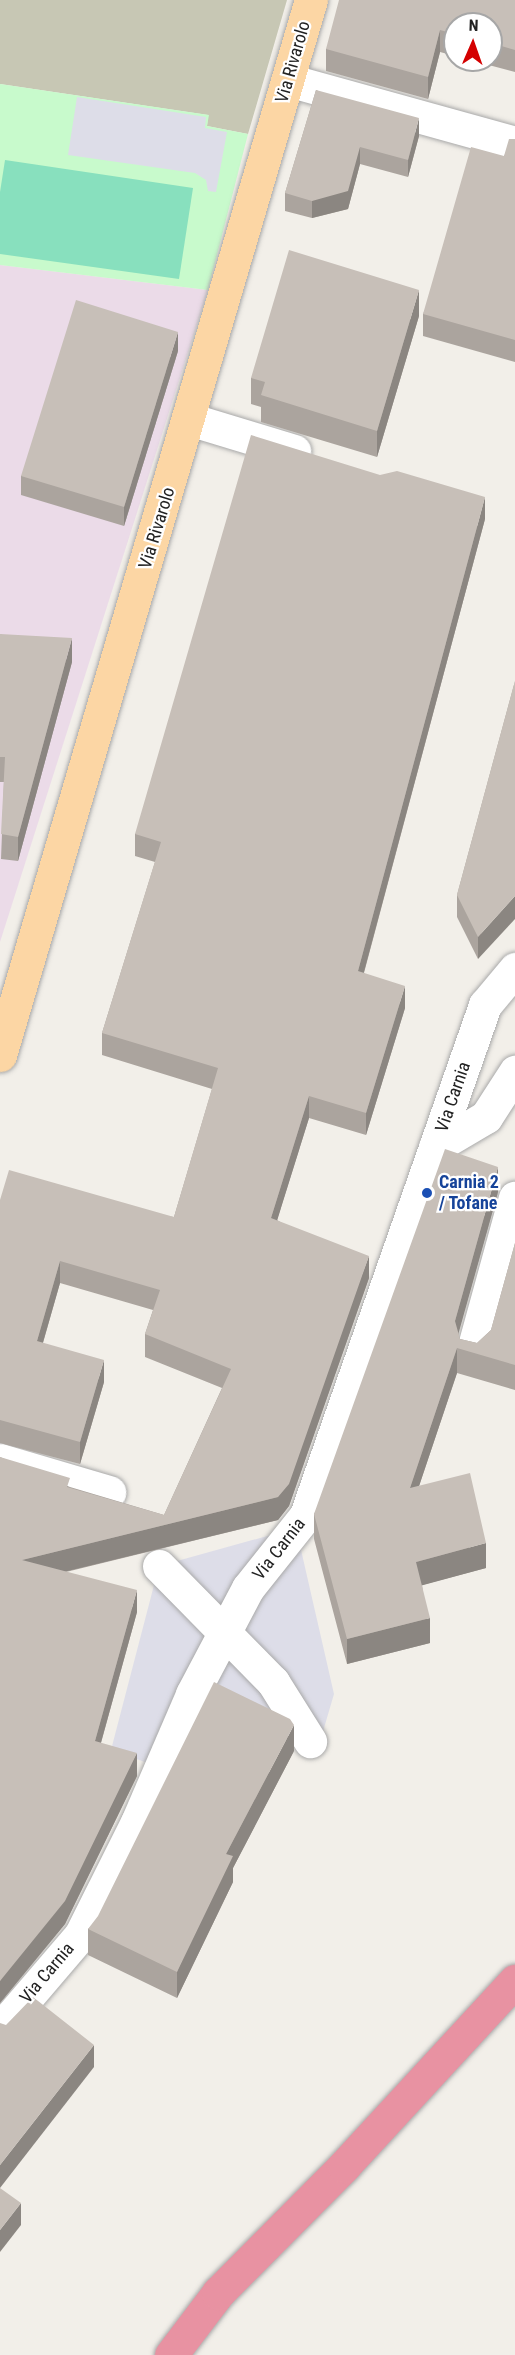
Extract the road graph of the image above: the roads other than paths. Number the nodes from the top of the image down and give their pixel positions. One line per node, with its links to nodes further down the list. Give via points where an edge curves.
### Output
1 (311, 0): 2 (main road, Via Rivarolo)
2 (288, 80): 3 (street); 4 (main road, Via Rivarolo)
3 (515, 143)
4 (189, 419): 5 (street); 7 (main road, Via Rivarolo)
5 (320, 459)
6 (515, 969): 9 (street, Via Carnia, via 485,1005)
7 (0, 1055)
8 (515, 1072): 9 (street, via 486,1117)
9 (435, 1147): 15 (street, Via Carnia, via 306,1515 248,1588)
10 (515, 1198): 11 (street)
11 (473, 1350)
12 (0, 1460): 13 (street)
13 (109, 1492)
14 (159, 1566): 15 (street)
15 (224, 1635): 16 (street, via 273,1682); 18 (street, Via Carnia, via 192,1694 137,1822 81,1934)
16 (310, 1742)
17 (515, 1982): 19 (highway, via 344,2166 218,2293)
18 (0, 2029)
19 (171, 2355)

